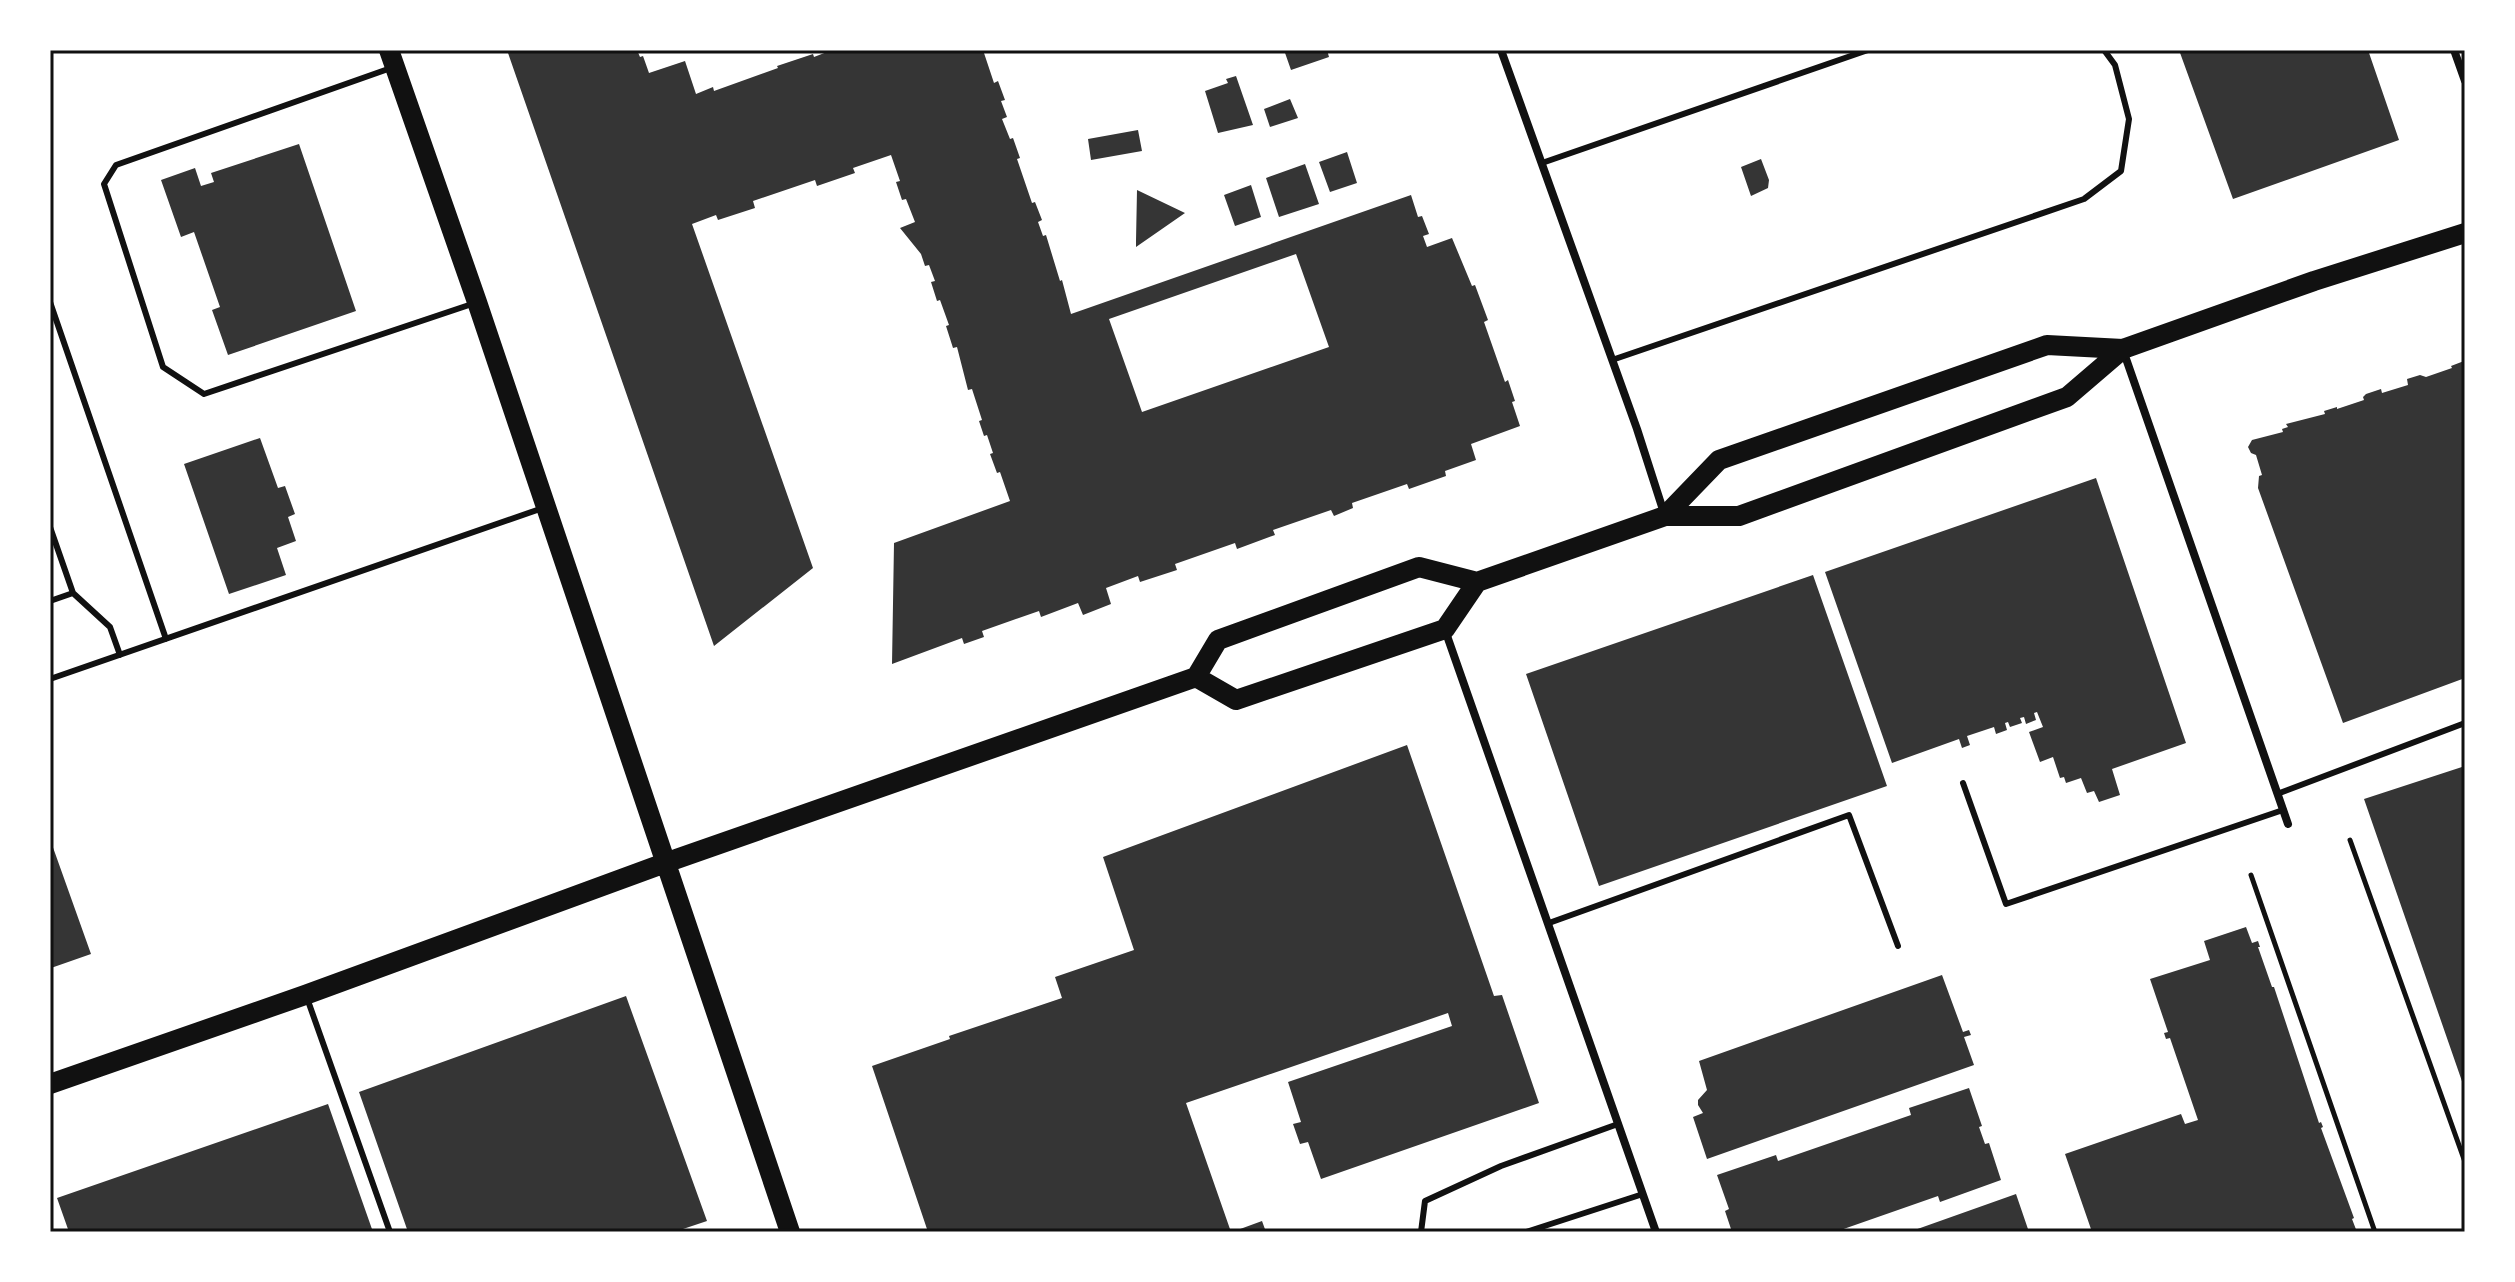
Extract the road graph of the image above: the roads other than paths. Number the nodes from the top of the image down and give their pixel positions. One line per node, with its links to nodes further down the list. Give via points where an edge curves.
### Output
1 (1501, 50): 7 (street)
2 (1868, 50): 7 (lane)
3 (2104, 50): 12 (lane, via 2115,65 2129,119 2121,171 2084,199)
4 (2454, 50): 6 (street)
5 (391, 58): 10 (main road); 10 (lane, via 116,165 104,184 163,367 204,394)
6 (2465, 81)
7 (1542, 163): 12 (street)
8 (2465, 233): 11 (main road)
9 (50, 302): 20 (lane)
10 (477, 302): 13 (main road)
11 (2123, 349): 14 (main road, via 2067,397 1739,516); 14 (main road, via 2047,345 1719,460); 26 (street)
12 (1612, 360): 14 (street)
13 (546, 507): 20 (lane); 29 (main road)
14 (1665, 516): 16 (main road)
15 (50, 527): 17 (lane)
16 (1477, 582): 19 (main road); 22 (main road, via 1419,567 1218,640)
17 (73, 593): 18 (lane); 21 (lane, via 110,627)
18 (50, 601)
19 (1445, 629): 22 (main road, via 1236,700); 30 (street)
20 (166, 639): 21 (lane)
21 (120, 655): 23 (lane)
22 (1196, 677): 29 (main road)
23 (50, 679)
24 (2465, 723): 26 (lane)
25 (1963, 783): 27 (lane, via 2006,904)
26 (2277, 794): 27 (street)
27 (2283, 810): 28 (street)
28 (2288, 824)
29 (665, 863): 32 (main road); 37 (main road)
30 (1549, 923): 31 (lane, via 1849,815); 34 (street)
31 (1898, 946)
32 (305, 995): 33 (main road); 36 (lane)
33 (50, 1084)
34 (1618, 1124): 35 (street); 38 (lane, via 1501,1166 1425,1201)
35 (1643, 1194): 39 (lane); 40 (street)
36 (390, 1232)
37 (790, 1232)
38 (1421, 1232)
39 (1526, 1232)
40 (1656, 1232)

